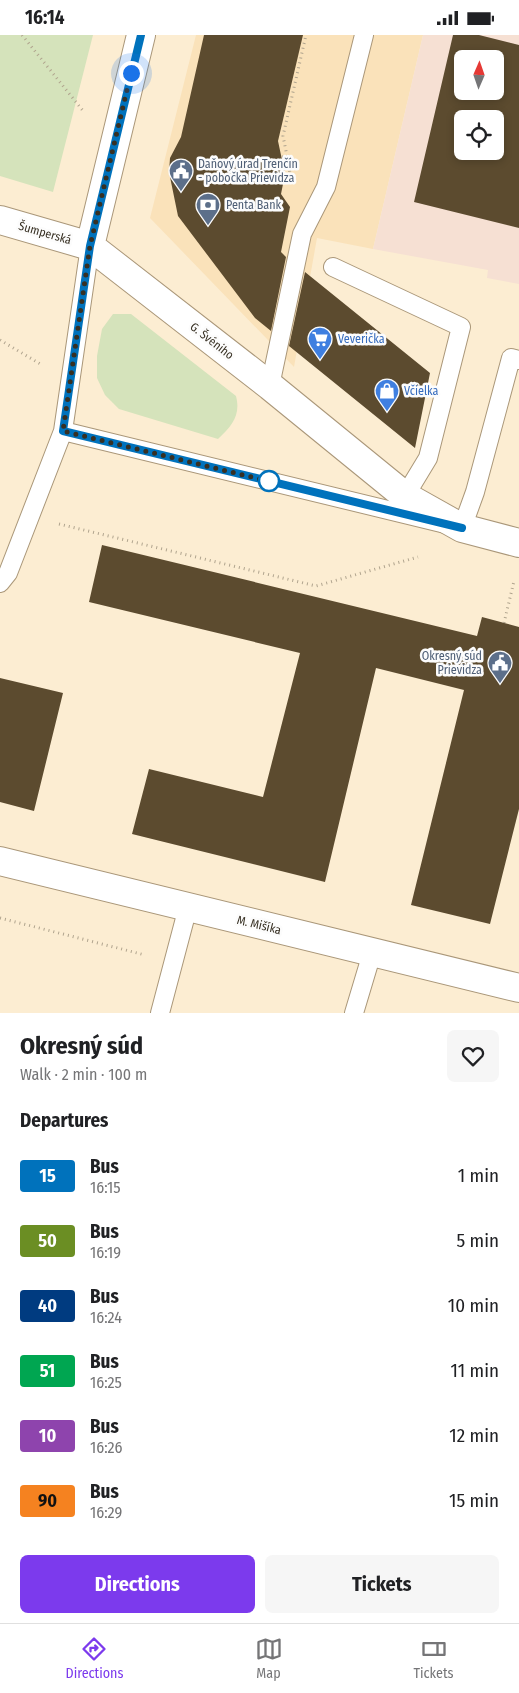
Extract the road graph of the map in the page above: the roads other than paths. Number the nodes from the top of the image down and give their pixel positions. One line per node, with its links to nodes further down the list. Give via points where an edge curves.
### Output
1 (141, 35): 4 (street)
2 (364, 35): 7 (lane, via 326,187 302,233)
3 (0, 220): 4 (street, Šumperská)
4 (90, 246): 7 (street, G. Švéniho); 8 (lane)
5 (333, 267): 9 (lane, via 460,327 428,457)
6 (519, 360): 10 (lane, via 511,358 475,492)
7 (270, 386): 9 (street, G. Švéniho)
8 (63, 431): 10 (lane); 12 (lane, via 8,573)
9 (405, 497): 10 (street, G. Švéniho)
10 (462, 528): 11 (street, G. Švéniho)
11 (519, 543)
12 (0, 583)
13 (0, 861): 14 (street, M. Mišíka)
14 (188, 907): 15 (street, M. Mišíka); 17 (lane)
15 (372, 953): 16 (street, M. Mišíka); 18 (lane)
16 (519, 988)
17 (160, 1013)
18 (354, 1013)

